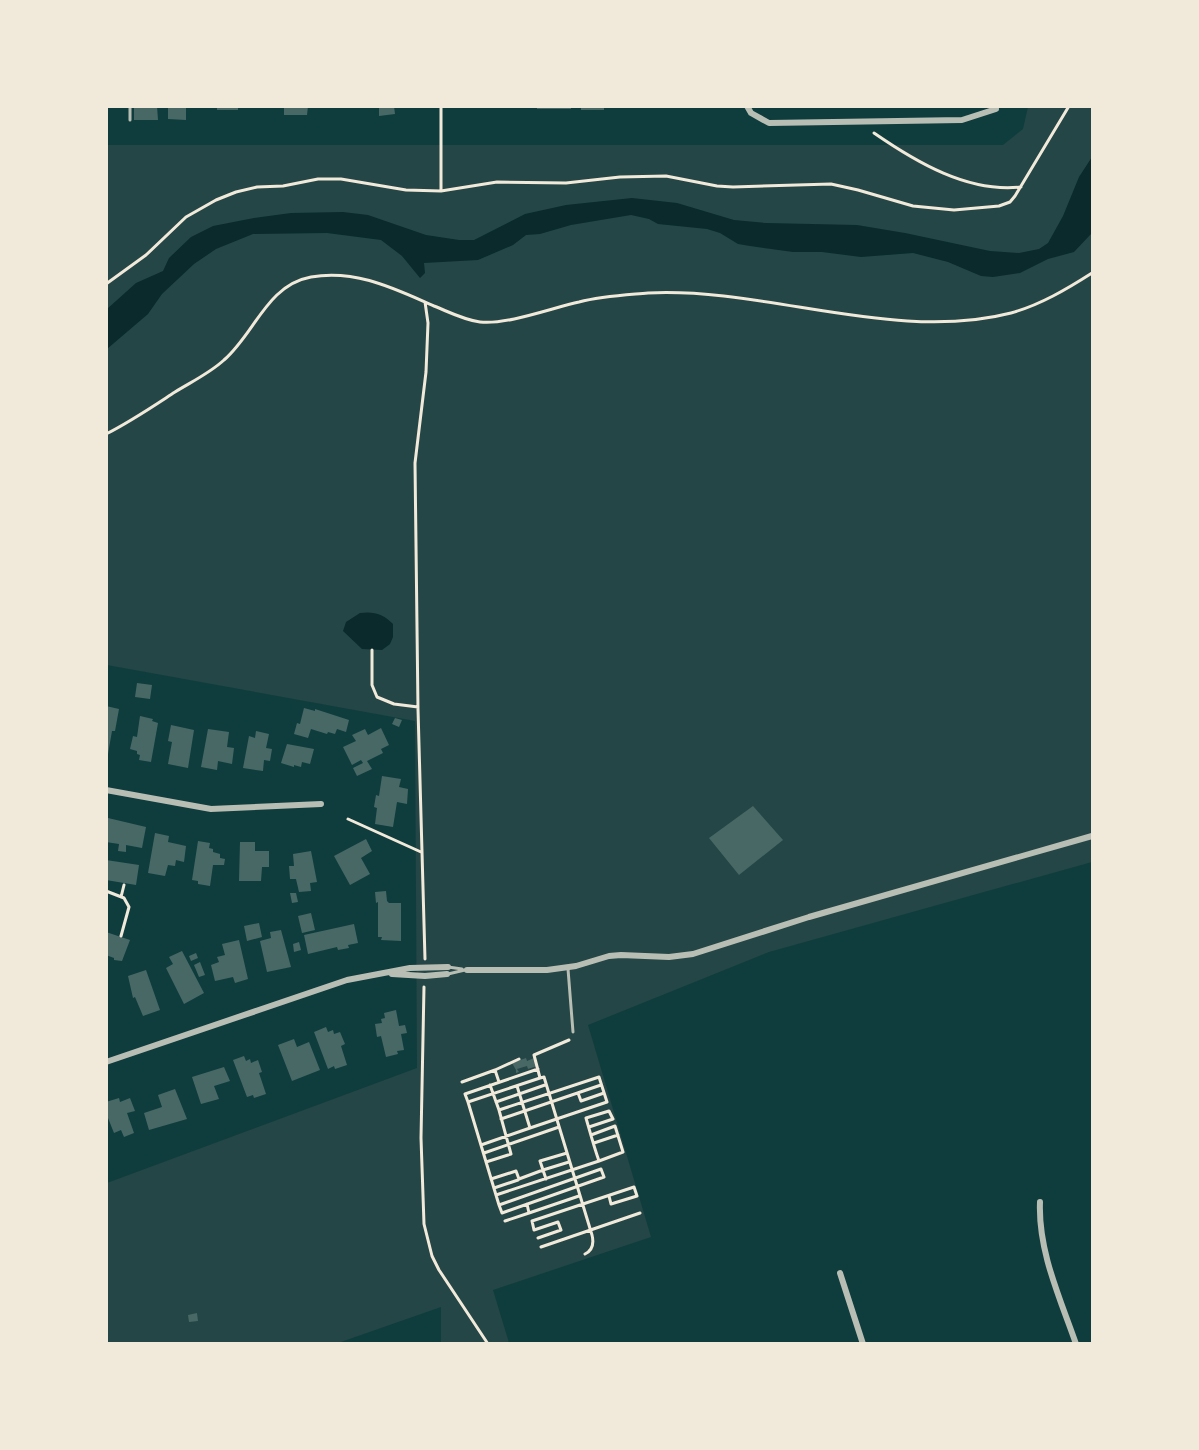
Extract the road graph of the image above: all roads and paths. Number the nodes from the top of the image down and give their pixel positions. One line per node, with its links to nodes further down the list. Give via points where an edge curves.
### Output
1 (130, 106): 6 (lane)
2 (441, 106): 9 (path)
3 (747, 106): 7 (street, via 751,113 769,123)
4 (1069, 106): 8 (path)
5 (996, 109): 7 (street, via 962,120)
6 (130, 120)
7 (858, 122): 8 (path, via 898,150 955,177 992,188)
8 (1021, 187): 9 (path, via 1010,202 999,206 954,210 913,206 831,184 733,187 666,176 566,183 496,182)
9 (441, 191): 11 (path, via 330,179 236,192 198,208)
10 (1092, 273): 12 (path, via 1070,288 1013,312 942,321 884,318 674,293 584,300 491,322 472,321)
11 (106, 284)
12 (425, 302): 13 (path, via 358,277 300,280 272,298 226,359); 15 (path, via 426,372 415,463)
13 (106, 434)
14 (372, 650): 15 (path, via 372,685 377,697)
15 (418, 707): 20 (path)
16 (106, 790): 17 (street, via 211,809)
17 (321, 804)
18 (348, 819): 20 (path)
19 (1092, 836): 26 (street, via 693,954 621,954)
20 (421, 852): 25 (path)
21 (124, 885): 23 (path)
22 (106, 891): 23 (path)
23 (122, 897): 24 (path, via 128,902 129,912)
24 (121, 936)
25 (425, 967): 28 (street); 29 (street)
26 (568, 967): 27 (street); 31 (lane)
27 (467, 969): 28 (lane); 28 (lane)
28 (448, 971): 30 (street)
29 (382, 974): 30 (street); 36 (street, via 329,985)
30 (425, 976): 96 (path, via 421,1138 424,1224 439,1270)
31 (572, 1019): 32 (lane); 33 (path, via 568,1041)
32 (573, 1032)
33 (534, 1055): 34 (path); 37 (path)
34 (529, 1057)
35 (519, 1059): 38 (path)
36 (106, 1062)
37 (538, 1069): 39 (path); 41 (path)
38 (495, 1070): 40 (path); 41 (path)
39 (540, 1078): 43 (path, via 544,1077); 45 (path)
40 (462, 1082)
41 (499, 1082): 42 (path)
42 (490, 1085): 48 (path); 51 (path, via 465,1094)
43 (546, 1085): 49 (path); 50 (path)
44 (602, 1085): 46 (path); 47 (path); 50 (path, via 599,1077)
45 (517, 1086): 48 (path); 49 (path)
46 (578, 1093): 47 (path, via 581,1101); 53 (path)
47 (604, 1093): 58 (path, via 607,1102)
48 (494, 1094): 51 (path); 52 (path)
49 (519, 1094): 52 (path); 54 (path)
50 (549, 1094): 53 (path); 54 (path)
51 (468, 1102): 67 (path)
52 (496, 1102): 55 (path)
53 (551, 1102): 56 (path); 58 (path)
54 (522, 1103): 55 (path); 56 (path)
55 (499, 1110): 57 (path)
56 (524, 1111): 57 (path); 61 (path)
57 (501, 1119): 63 (path)
58 (556, 1119): 59 (path); 61 (path)
59 (559, 1127): 66 (path); 69 (path)
60 (589, 1127): 60 (path, via 586,1118 609,1111 613,1119); 62 (path)
61 (530, 1128): 63 (path)
62 (591, 1135): 64 (path, via 615,1126); 65 (path)
63 (507, 1136): 66 (path); 67 (path)
64 (618, 1136): 65 (path); 70 (path, via 623,1152)
65 (594, 1143): 70 (path)
66 (509, 1144): 68 (path); 71 (path, via 511,1154)
67 (481, 1145): 68 (path)
68 (483, 1153): 71 (path)
69 (567, 1153): 72 (path); 73 (path, via 540,1161)
70 (599, 1161): 74 (path)
71 (486, 1162): 76 (path)
72 (569, 1162): 73 (path); 74 (path)
73 (543, 1170): 77 (path); 78 (path)
74 (572, 1170): 75 (path); 78 (path)
75 (575, 1178): 79 (path); 79 (path, via 602,1169 604,1177); 87 (path)
76 (491, 1179): 77 (path, via 516,1171); 80 (path)
77 (519, 1179): 80 (path)
78 (546, 1179): 81 (path)
79 (577, 1187): 85 (path); 86 (path)
80 (494, 1188): 81 (path)
81 (496, 1196): 87 (path)
82 (579, 1196): 88 (path)
83 (609, 1196): 83 (path, via 634,1187 637,1196 611,1204); 86 (path)
84 (1040, 1202): 98 (street, via 1044,1250)
85 (527, 1204): 87 (path, via 502,1213); 88 (path)
86 (582, 1204): 91 (path); 92 (path, via 532,1221 534,1230 558,1222 561,1230)
87 (499, 1205)
88 (529, 1213): 90 (path)
89 (640, 1213): 91 (path)
90 (505, 1221)
91 (590, 1230): 93 (path); 94 (path, via 593,1245)
92 (538, 1238)
93 (541, 1247)
94 (585, 1254)
95 (840, 1273): 97 (street)
96 (488, 1344)
97 (863, 1344)
98 (1076, 1344)

